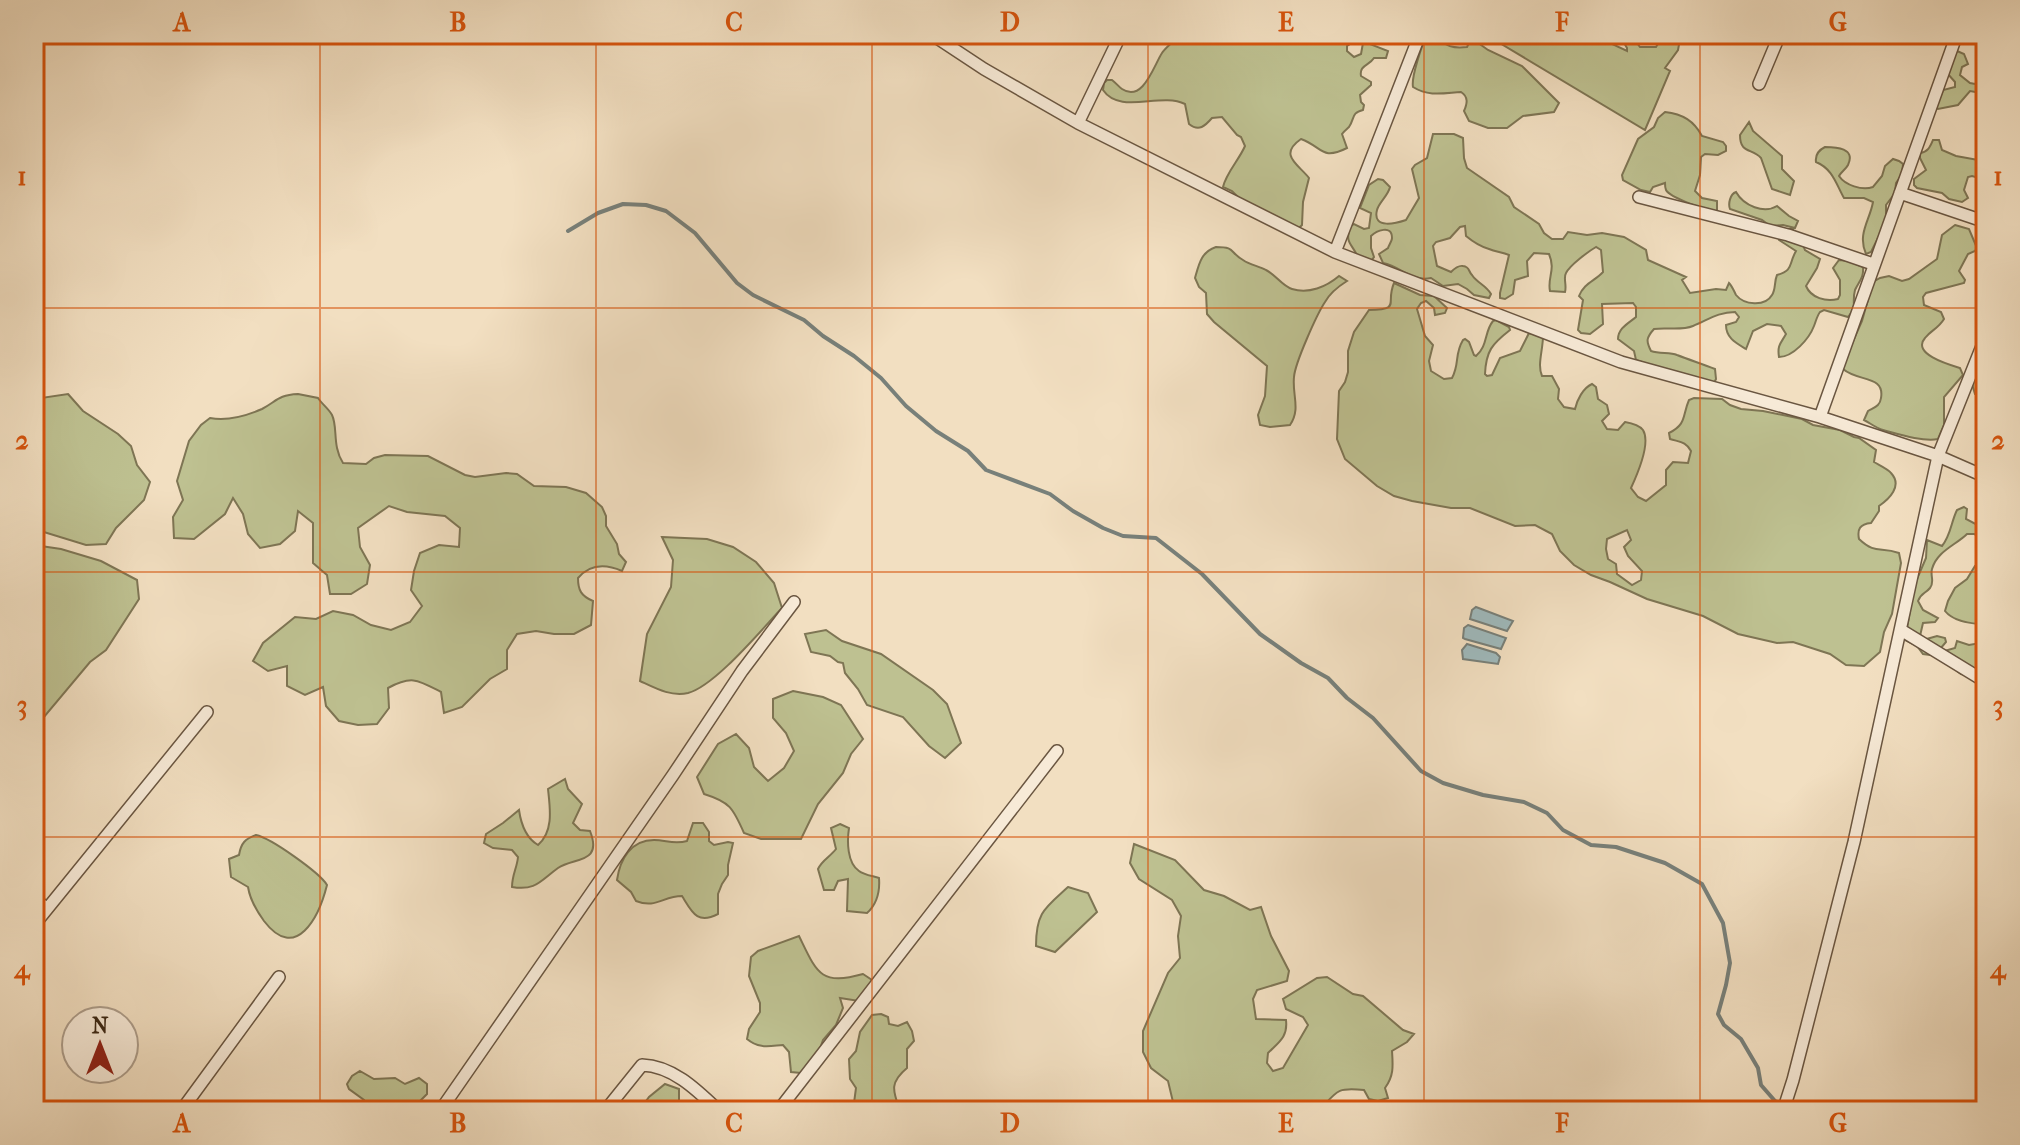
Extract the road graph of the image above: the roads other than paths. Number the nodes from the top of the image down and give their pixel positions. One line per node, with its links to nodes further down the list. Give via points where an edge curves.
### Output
1 (931, 34): 7 (street)
2 (1121, 34): 7 (street)
3 (1420, 34): 11 (street)
4 (1780, 34): 6 (street)
5 (1957, 34): 8 (street)
6 (1759, 84)
7 (1078, 123): 11 (street)
8 (1900, 193): 10 (street); 12 (street)
9 (1639, 197): 12 (street, via 1788,235)
10 (1986, 222)
11 (1335, 252): 14 (street, via 1621,362)
12 (1873, 264): 14 (street)
13 (1986, 336): 15 (street)
14 (1820, 417): 15 (street)
15 (1938, 456): 16 (street); 18 (street)
16 (1986, 477)
17 (794, 602): 27 (street)
18 (1901, 630): 19 (street); 31 (street, via 1854,842)
19 (1986, 682)
20 (207, 712): 23 (street)
21 (1057, 751): 30 (street)
22 (34, 898): 23 (street)
23 (47, 909): 24 (street)
24 (34, 925)
25 (279, 977): 26 (street)
26 (181, 1111)
27 (440, 1111)
28 (605, 1111): 29 (street, via 642,1065 673,1074)
29 (719, 1111)
30 (778, 1111)
31 (1783, 1111)

